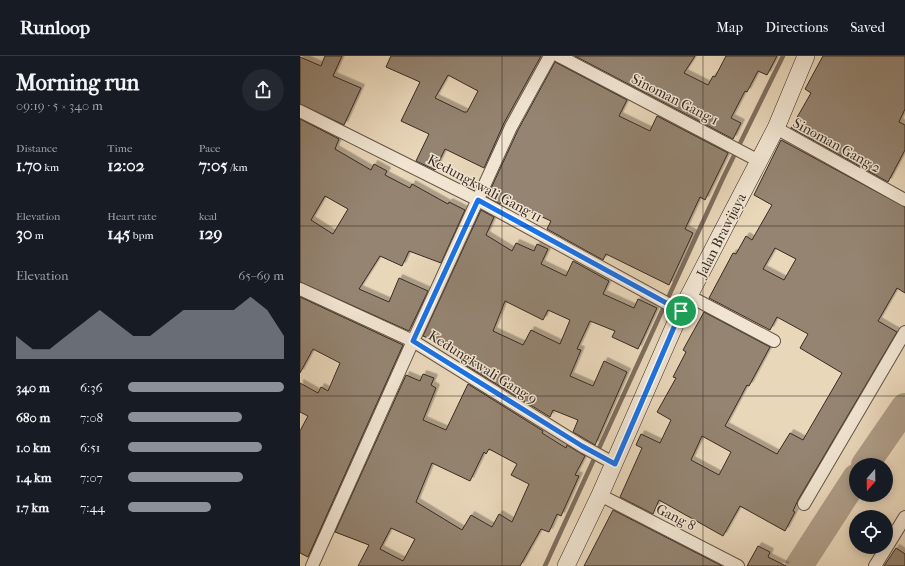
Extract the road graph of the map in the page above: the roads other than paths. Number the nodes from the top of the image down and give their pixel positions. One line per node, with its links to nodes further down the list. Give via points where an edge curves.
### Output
1 (550, 56): 7 (street, via 511,127)
2 (559, 56): 6 (street, Sinoman Gang 1)
3 (806, 56): 5 (main road, Jalan Brawijaya)
4 (300, 111): 7 (street, Kedungkwali Gang 11)
5 (776, 128): 6 (main road, Jalan Brawijaya); 8 (street, Sinoman Gang 2)
6 (759, 161): 10 (main road, Jalan Brawijaya)
7 (478, 200): 10 (street, Kedungkwali Gang 11, via 654,296); 12 (street)
8 (905, 200)
9 (300, 289): 12 (street, Kedungkwali Gang 9)
10 (680, 304): 13 (street, Kedungkwali Gang 11); 14 (main road, Jalan Brawijaya)
11 (905, 332): 16 (street)
12 (413, 341): 14 (street, Kedungkwali Gang 9); 18 (street)
13 (774, 341)
14 (609, 461): 15 (main road, Jalan Brawijaya)
15 (600, 495): 19 (main road, Jalan Brawijaya); 20 (street, Gang 8)
16 (804, 504)
17 (905, 517): 21 (street)
18 (312, 566)
19 (566, 566)
20 (738, 566)
21 (875, 566)

